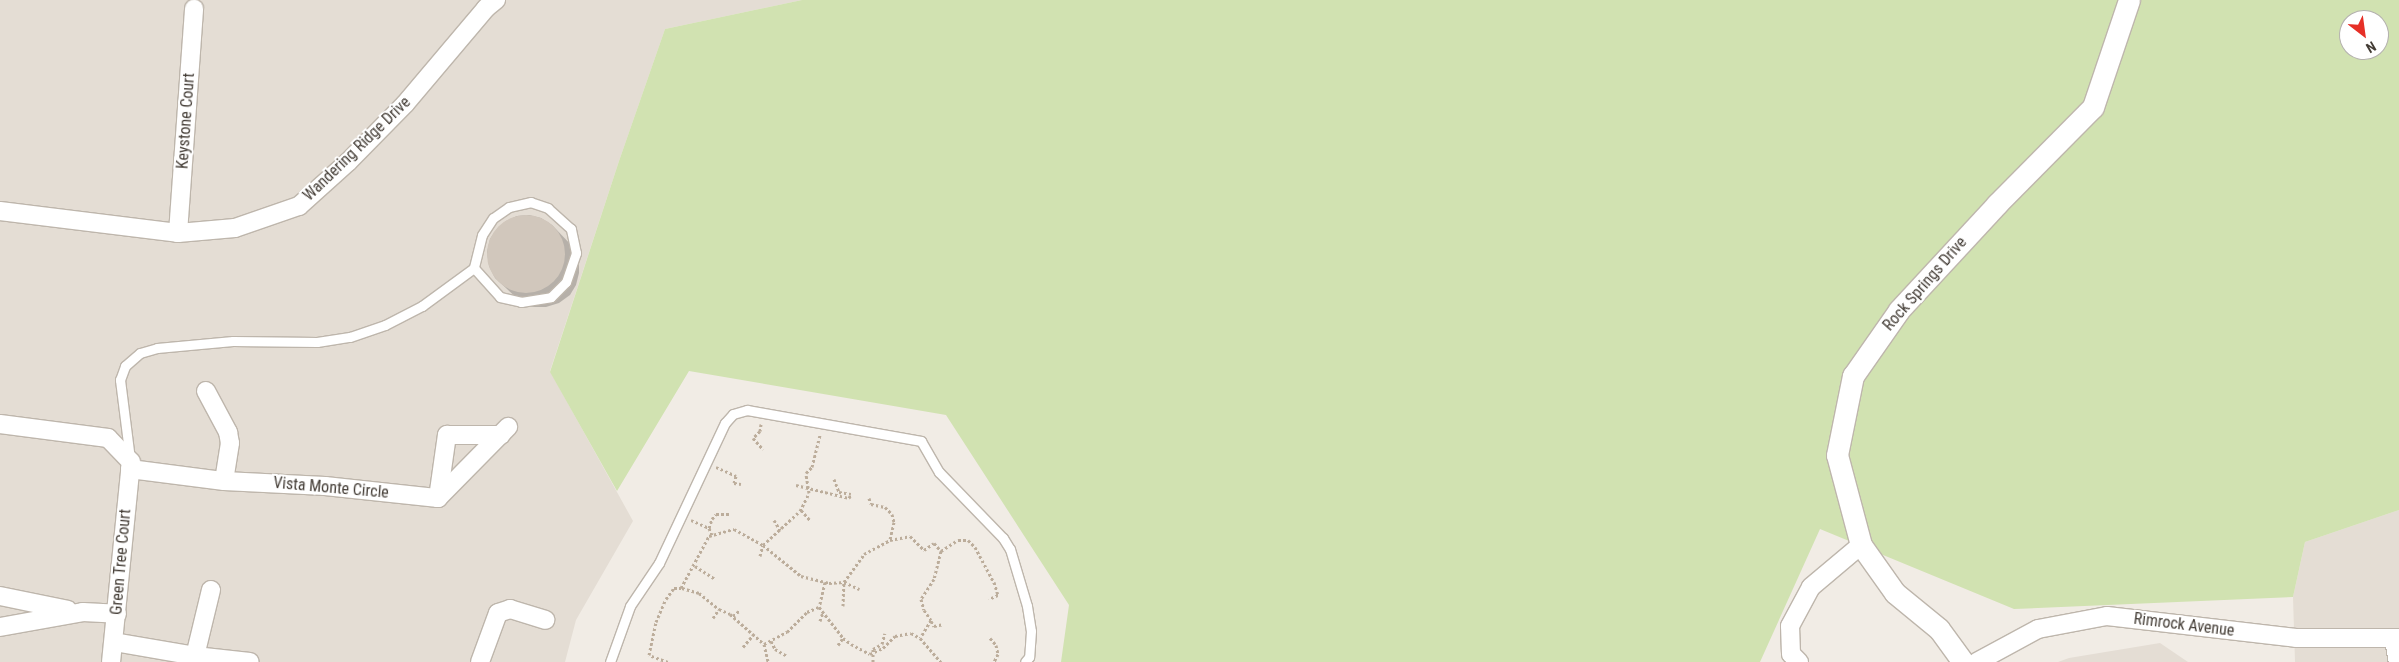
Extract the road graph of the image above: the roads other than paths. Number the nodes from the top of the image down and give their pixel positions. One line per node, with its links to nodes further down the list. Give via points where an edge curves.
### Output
1 (2129, 0): 12 (street, Rock Springs Drive, via 2093,107 1899,310 1852,376 1837,455)
2 (488, 3): 5 (street, Wandering Ridge Drive, via 405,104 299,206 235,228)
3 (194, 9): 5 (street, Keystone Court)
4 (0, 211): 5 (street, Wandering Ridge Drive)
5 (178, 233)
6 (474, 268): 6 (lane, via 500,297 522,302 550,297 566,282 576,253 571,229 548,208 531,202 509,206 493,218 482,235); 9 (lane, via 422,306 385,325 350,337 317,342 233,341 157,348 140,353 125,366 120,380)
7 (206, 391): 10 (street, via 228,432 230,443)
8 (0, 424): 9 (street, via 108,438)
9 (130, 465): 10 (street, Vista Monte Circle); 16 (street, Green Tree Court)
10 (224, 480): 11 (street, Vista Monte Circle)
11 (438, 498): 11 (street, via 504,431 447,435)
12 (1860, 545): 27 (street, via 1806,595 1790,626 1791,654); 28 (street, Rock Springs Drive, via 1895,593 1939,630)
13 (211, 590): 21 (street)
14 (0, 596): 15 (street)
15 (83, 612): 16 (street); 18 (street)
16 (117, 614): 20 (street, Green Tree Court)
17 (545, 620): 24 (street, via 510,609 498,613)
18 (0, 627)
19 (2396, 639): 29 (street, Rimrock Avenue, via 2296,638 2107,616 2038,629); 30 (street)
20 (114, 642): 21 (street); 22 (street, Green Tree Court)
21 (195, 656): 23 (street)
22 (111, 662)
23 (250, 662)
24 (480, 662)
25 (610, 662): 26 (lane, via 630,606 659,564 725,423 733,414 747,410 921,441 939,472 1010,549 1031,630)
26 (1025, 662)
27 (1799, 662)
28 (1963, 662)
29 (1977, 662)
30 (2398, 662)

